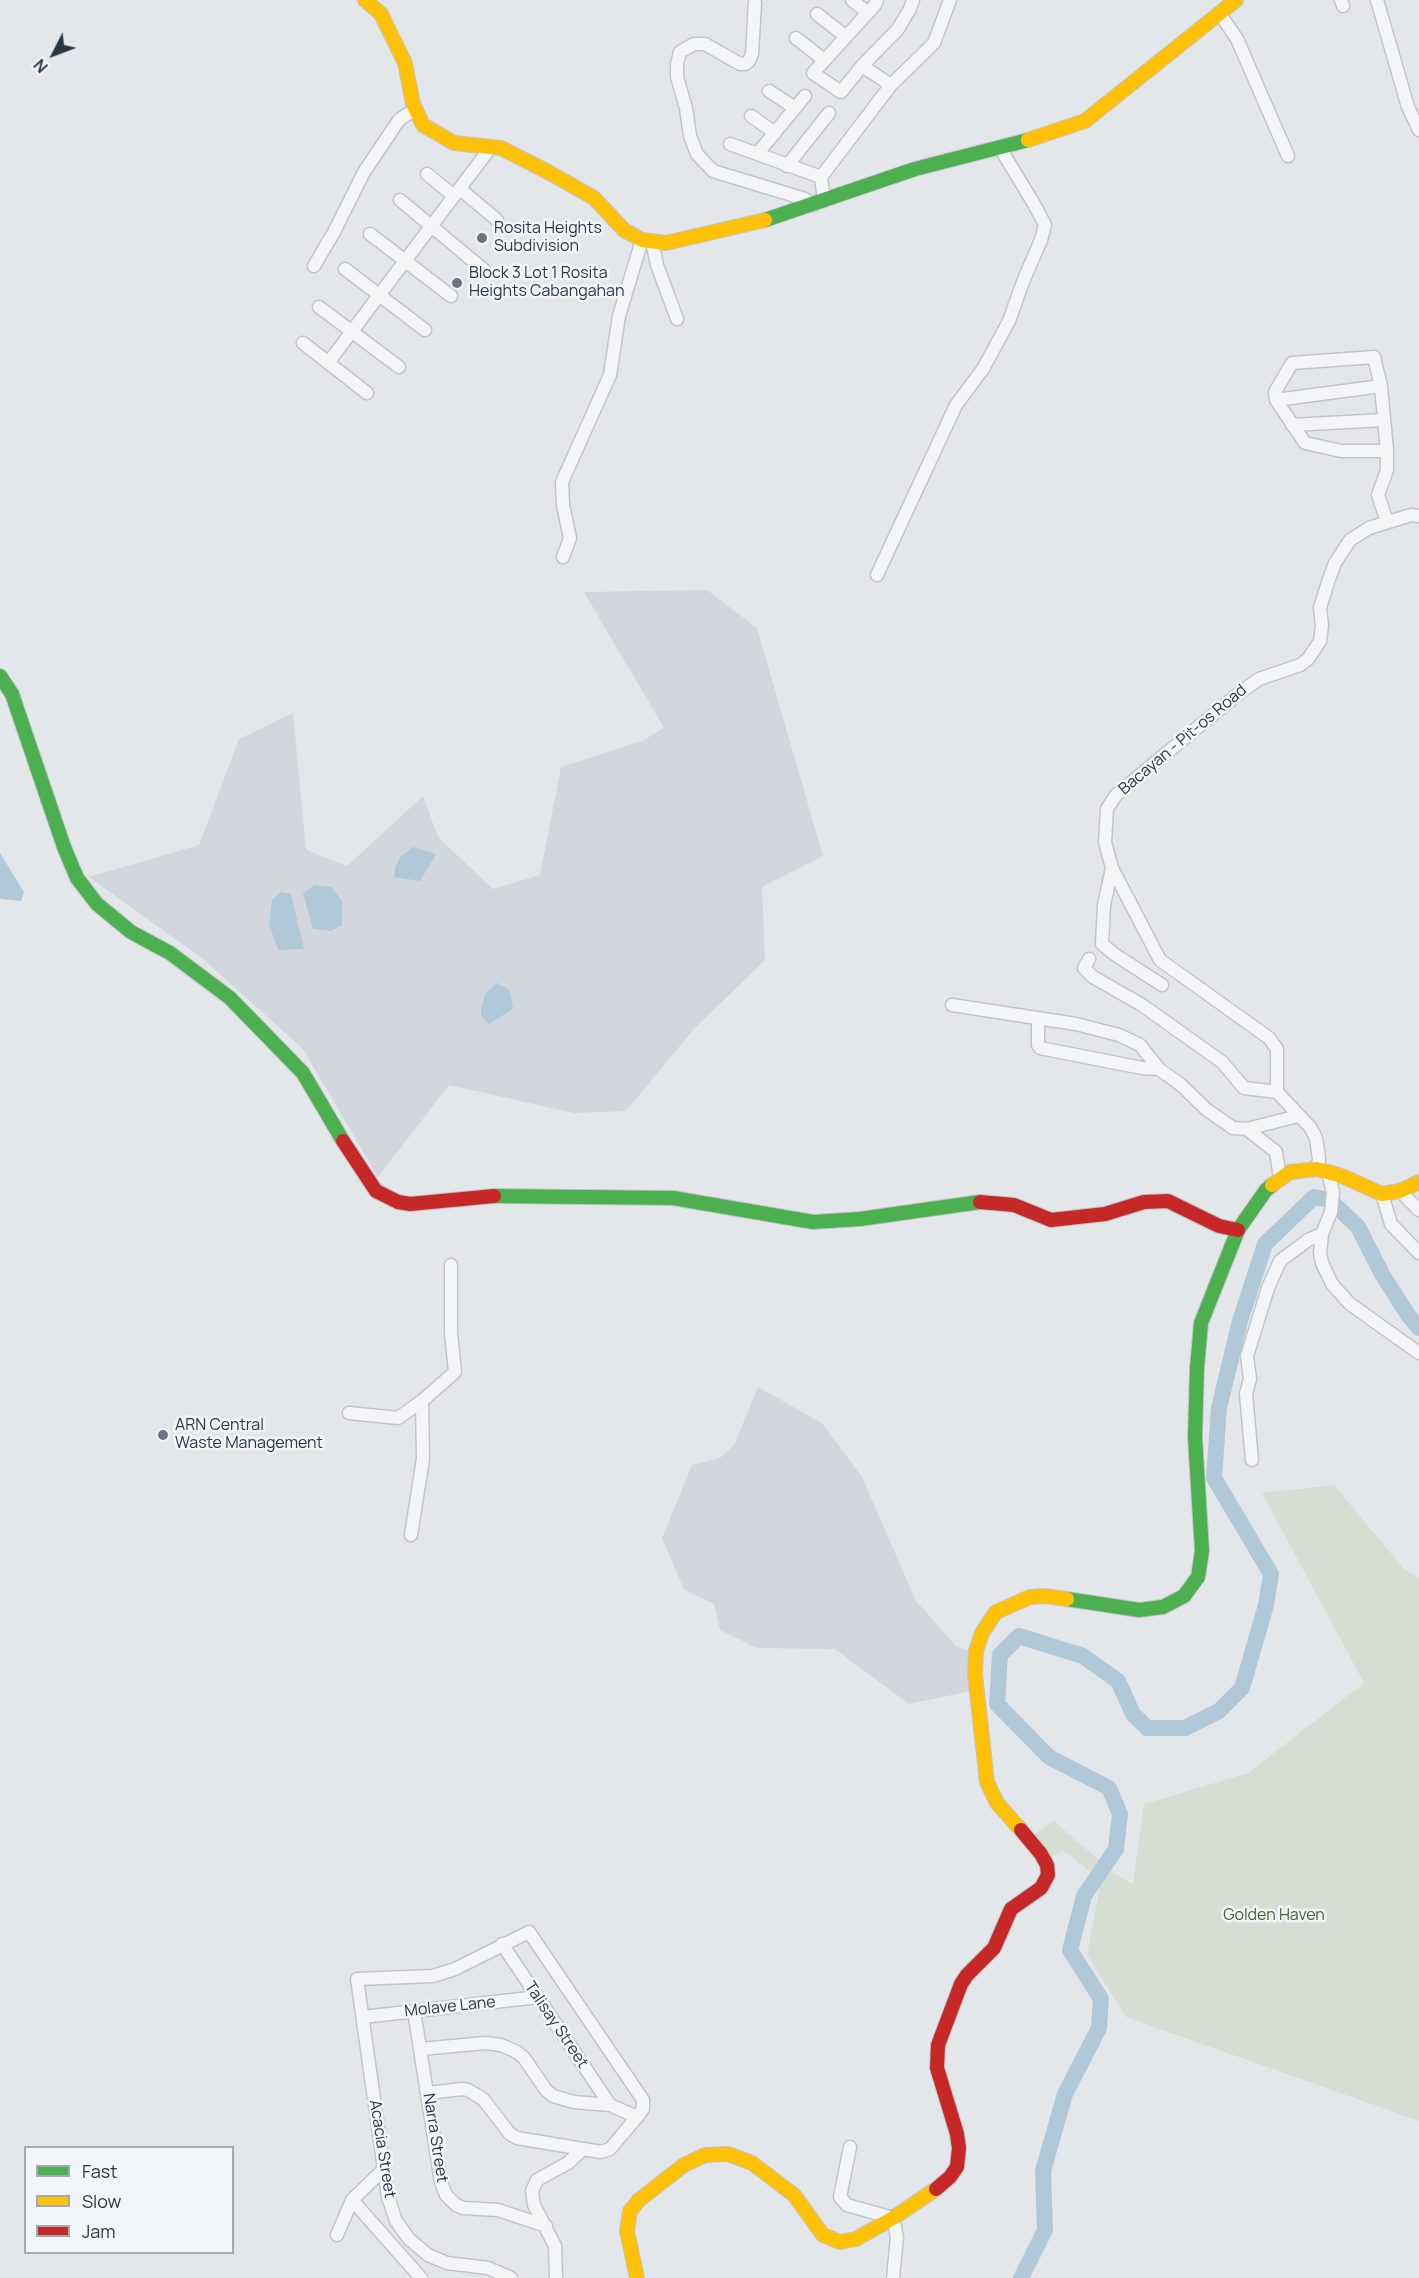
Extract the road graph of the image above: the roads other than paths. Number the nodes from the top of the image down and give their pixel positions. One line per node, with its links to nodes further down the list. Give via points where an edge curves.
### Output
1 (364, 0): 20 (street, via 381,14 405,63)
2 (852, 0): 9 (street)
3 (877, 0): 9 (street)
4 (914, 0): 15 (street, via 898,28)
5 (950, 0): 16 (street, via 934,43)
6 (1236, 0): 11 (street)
7 (1377, 0): 23 (street, via 1408,107)
8 (754, 3): 35 (street, via 752,54 745,64 705,44 694,44 680,52 677,77 690,136 697,154 713,171)
9 (868, 13): 12 (street)
10 (817, 14): 12 (street)
11 (1220, 14): 27 (street, via 1085,121); 29 (street, via 1237,39)
12 (845, 36): 14 (street)
13 (796, 38): 14 (street)
14 (824, 60): 15 (street, via 813,73 841,92)
15 (862, 66): 16 (street)
16 (891, 85): 32 (street)
17 (769, 91): 19 (street)
18 (805, 96): 19 (street)
19 (795, 108): 24 (street)
20 (415, 109): 26 (street, via 423,125 454,143); 41 (street, via 399,120 364,172)
21 (830, 113): 30 (street)
22 (751, 116): 24 (street)
23 (1419, 130)
24 (775, 133): 28 (street)
25 (730, 144): 28 (street)
26 (491, 147): 33 (street); 39 (street, via 501,148 594,198 624,230)
27 (1000, 148): 35 (street, via 915,169); 62 (street, via 1045,225 1041,240 1009,321 983,369 956,405)
28 (758, 154): 30 (street)
29 (1288, 156)
30 (787, 166): 32 (street)
31 (427, 174): 33 (street)
32 (821, 177): 35 (street)
33 (457, 192): 36 (street); 37 (street)
34 (400, 200): 37 (street)
35 (819, 203): 39 (street, via 666,243)
36 (497, 220)
37 (432, 225): 40 (street); 43 (street)
38 (370, 234): 40 (street)
39 (647, 240): 47 (street); 61 (street, via 619,316 610,375 562,482 570,538)
40 (405, 261): 44 (street); 45 (street)
41 (314, 266)
42 (345, 269): 44 (street)
43 (483, 270)
44 (379, 295): 48 (street); 49 (street)
45 (451, 296)
46 (319, 307): 49 (street)
47 (677, 319)
48 (426, 330)
49 (352, 332): 51 (street); 52 (street)
50 (303, 343): 51 (street)
51 (328, 363): 54 (street)
52 (399, 367)
53 (1381, 386): 55 (street); 55 (street, via 1374,357 1292,363 1275,392); 56 (street)
54 (367, 393)
55 (1276, 400): 57 (street)
56 (1383, 420): 57 (street); 58 (street)
57 (1292, 425): 58 (street, via 1305,443 1341,451)
58 (1387, 451): 60 (street, via 1387,470 1378,495)
59 (1419, 516): 60 (street, Bacayan - Pit-os Road)
60 (1387, 522): 64 (street, Bacayan - Pit-os Road, via 1360,532 1342,550 1320,608 1320,641 1308,659 1259,679 1238,693 1116,795 1107,809 1105,842)
61 (563, 557)
62 (876, 575)
63 (0, 676): 79 (street, via 12,694 77,878 97,904 131,932 170,952 230,998 303,1074 376,1191 398,1202 503,1195 673,1198 813,1222 986,1202 1014,1205 1051,1220 1168,1201 1219,1226)
64 (1112, 868): 66 (street, via 1104,905 1102,944); 70 (street, via 1160,960 1269,1038 1277,1049)
65 (1089, 959): 70 (street, via 1084,968 1093,977 1142,1005 1222,1062 1244,1088)
66 (1162, 985)
67 (952, 1005): 68 (street)
68 (1038, 1018): 69 (street, via 1119,1035 1140,1045); 69 (street, via 1038,1045 1043,1049)
69 (1159, 1069): 72 (street, via 1233,1128)
70 (1277, 1092): 71 (street)
71 (1298, 1116): 72 (street); 73 (street, via 1316,1138)
72 (1247, 1129): 74 (street, via 1276,1152)
73 (1323, 1171): 74 (street, via 1301,1169); 77 (street); 80 (street, via 1332,1193 1331,1212)
74 (1280, 1177): 79 (street)
75 (1419, 1182): 76 (street)
76 (1400, 1191): 77 (street); 78 (street)
77 (1382, 1194): 81 (street, via 1391,1224)
78 (1419, 1210)
79 (1238, 1230): 100 (street, via 1201,1323 1195,1437 1202,1551 1192,1587 1175,1602 1139,1610 1030,1597 996,1612 978,1641 975,1674 987,1782 997,1803 1041,1854 1048,1875 1041,1888 1011,1909 994,1948 961,1984 938,2045 937,2068 957,2134 957,2167 929,2196)
80 (1322, 1234): 83 (street, via 1320,1253 1332,1284 1350,1304); 86 (street, via 1280,1261 1247,1356)
81 (1419, 1253)
82 (451, 1265): 84 (street, via 455,1372)
83 (1419, 1353)
84 (422, 1401): 85 (street, via 398,1418); 87 (street, via 423,1459)
85 (349, 1413)
86 (1252, 1460)
87 (411, 1535)
88 (502, 1944): 89 (street, Talisay Street); 91 (street, Acacia Street, via 433,1976 357,1979); 95 (street, via 529,1932 642,2098 644,2106)
89 (538, 1997): 90 (street, Molave Lane); 94 (street, Talisay Street)
90 (414, 2011): 91 (street, Molave Lane); 92 (street, Narra Street)
91 (363, 2017): 98 (street, Acacia Street)
92 (421, 2049): 93 (street, Narra Street); 94 (street, via 501,2045 524,2058 553,2096)
93 (428, 2093): 97 (street, via 468,2090 483,2100 517,2138); 101 (street, Narra Street, via 441,2182 451,2201 463,2208 508,2212)
94 (610, 2105): 95 (street)
95 (638, 2117): 97 (street, via 608,2150)
96 (850, 2147): 100 (street, via 840,2197 847,2205)
97 (583, 2149): 101 (street, via 534,2185 534,2205)
98 (384, 2169): 99 (street); 104 (street, Acacia Street, via 396,2221 418,2248 447,2263 488,2268)
99 (352, 2200): 102 (street); 103 (street)
100 (893, 2218): 106 (street, via 856,2239 834,2240 820,2230 794,2194 762,2170 728,2154 705,2155 684,2165 630,2211 627,2231); 107 (street, via 897,2237)
101 (546, 2226): 105 (street, via 555,2246)
102 (337, 2235)
103 (421, 2278)
104 (511, 2278)
105 (556, 2278)
106 (637, 2278)
107 (893, 2278)

